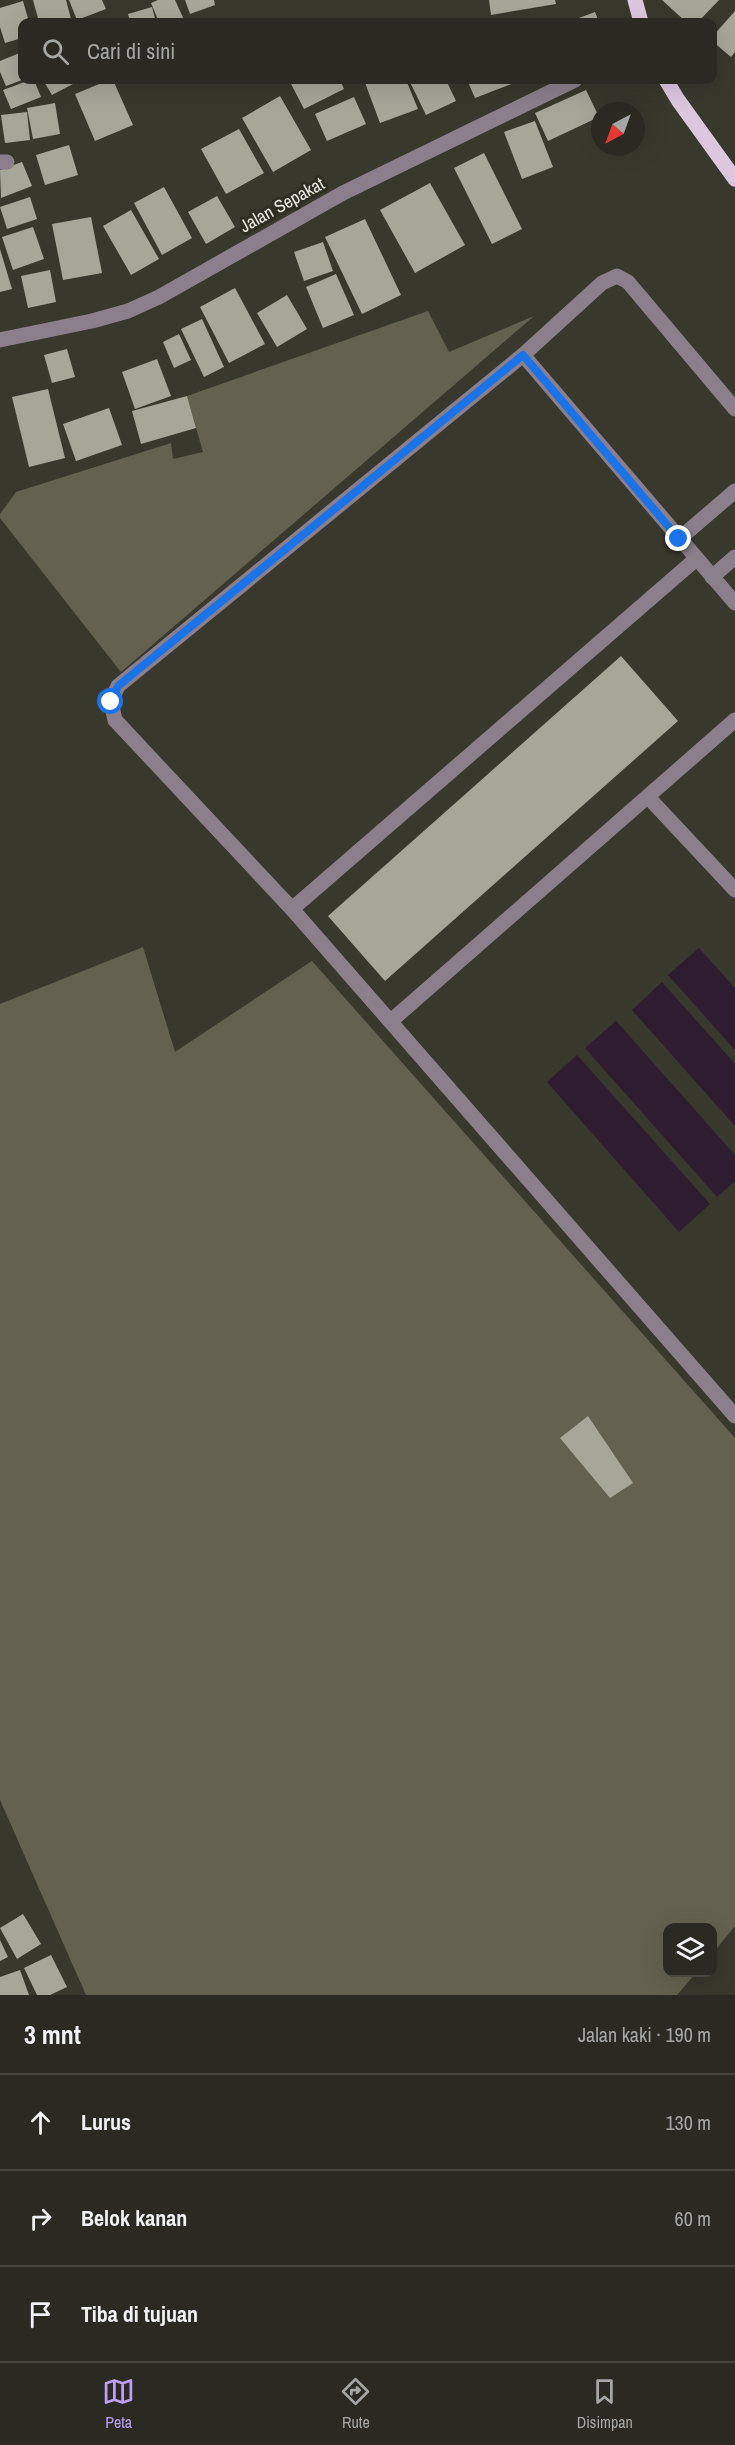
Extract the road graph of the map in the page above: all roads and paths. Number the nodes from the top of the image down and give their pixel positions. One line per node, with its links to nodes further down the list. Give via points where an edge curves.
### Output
1 (634, 0): 2 (main road)
2 (640, 18)
3 (566, 84): 6 (street, Jalan Sepakat, via 343,193 138,306 92,321)
4 (668, 84): 5 (main road)
5 (735, 179)
6 (0, 340)
7 (523, 355): 8 (street, via 602,283 616,276 628,282); 10 (street); 18 (street, via 118,686 111,702 115,720)
8 (735, 409)
9 (735, 491): 10 (street)
10 (679, 539): 12 (street)
11 (735, 557): 13 (street)
12 (696, 559): 13 (street); 18 (street)
13 (712, 577): 14 (street)
14 (735, 603)
15 (735, 720): 16 (street)
16 (648, 797): 17 (street); 19 (street)
17 (735, 890)
18 (292, 909): 19 (street)
19 (391, 1021): 20 (street)
20 (735, 1416)

